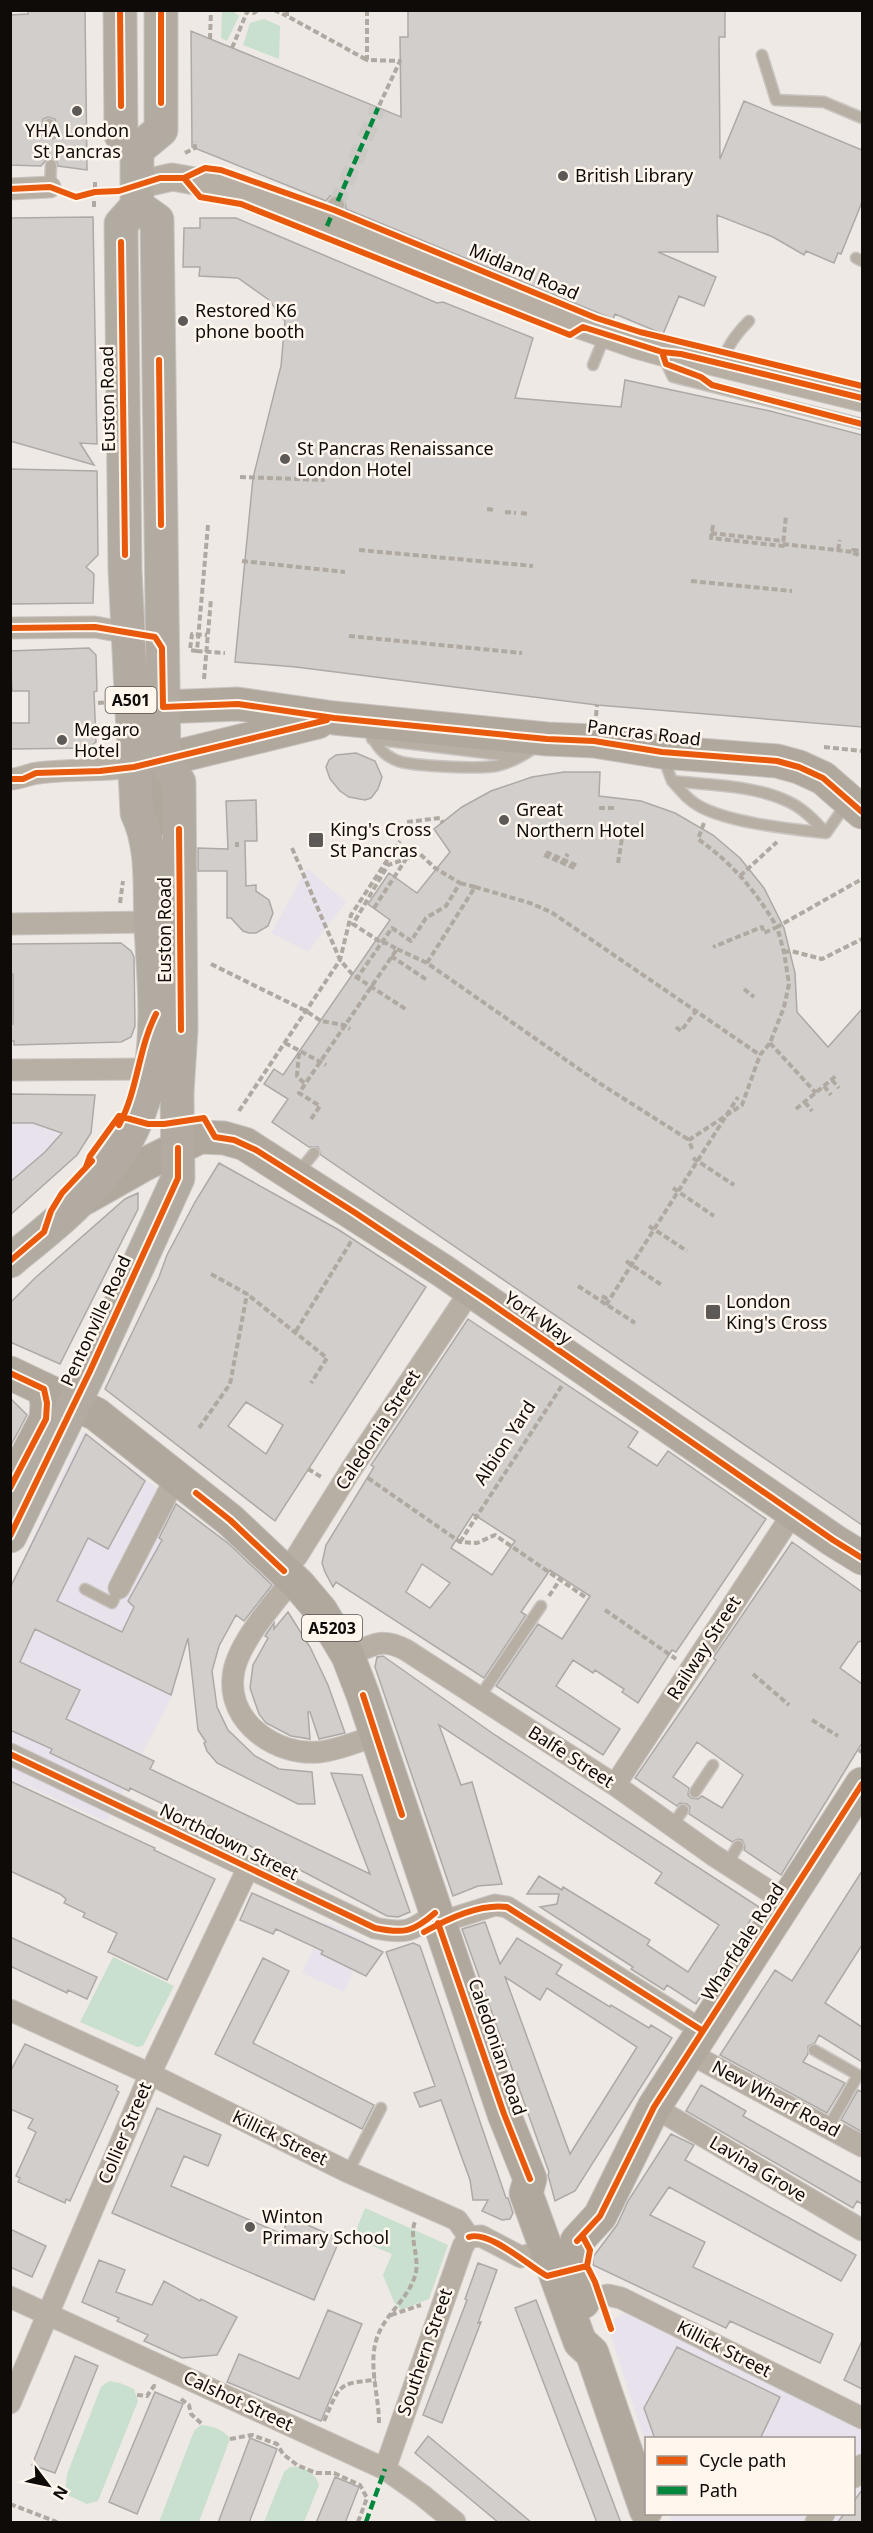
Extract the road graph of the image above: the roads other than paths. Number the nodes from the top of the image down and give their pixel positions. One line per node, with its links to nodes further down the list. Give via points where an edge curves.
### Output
1 (120, 10): 5 (highway, via 121,135)
2 (161, 10): 5 (highway, via 161,130)
3 (762, 55): 4 (lane, via 776,100 824,102)
4 (862, 118)
5 (137, 150): 9 (highway)
6 (51, 165): 7 (lane)
7 (50, 187): 8 (street)
8 (10, 189)
9 (137, 195): 10 (highway, Euston Road / A501, via 121,224); 12 (street, Midland Road, via 150,180 172,177 224,185 331,216 510,300)
10 (139, 304): 18 (highway, Euston Road / A501); 19 (highway, Euston Road / A501)
11 (749, 321): 14 (lane, via 725,352)
12 (605, 335): 13 (lane); 14 (street, Midland Road, via 664,358 681,354)
13 (594, 365)
14 (717, 375): 15 (street, Midland Road); 16 (lane, Midland Road)
15 (862, 398)
16 (862, 424)
17 (10, 628): 18 (street, via 95,627)
18 (128, 633): 21 (highway, Euston Road / A501)
19 (163, 707): 20 (main road, Pancras Road, via 238,704); 21 (highway, Euston Road / A501)
20 (334, 718): 21 (main road, Pancras Road); 22 (main road, Pancras Road, via 370,730 534,748 594,741)
21 (149, 764): 23 (street, via 100,771 36,773); 26 (highway, Euston Road / A501, via 136,813 146,831); 30 (highway, Euston Road / A501, via 179,782 181,1030 177,1093)
22 (667, 766): 24 (main road, Pancras Road, via 765,760 790,764 823,778); 25 (lane, via 788,801); 25 (lane, via 686,797 709,811)
23 (10, 779)
24 (856, 806): 25 (lane)
25 (826, 833)
26 (151, 922): 27 (street); 28 (highway, Euston Road / A501, via 156,1014)
27 (10, 924)
28 (152, 1069): 29 (street); 31 (highway, A501, via 136,1121 121,1149 99,1181)
29 (10, 1070)
30 (188, 1135): 31 (main road); 33 (main road, York Way, via 224,1138 305,1164); 36 (highway, Pentonville Road / A501, via 178,1178)
31 (76, 1204): 32 (highway, A501)
32 (10, 1261)
33 (471, 1290): 39 (main road, York Way); 42 (street, Caledonia Street, via 352,1468)
34 (10, 1373): 35 (main road, A5203)
35 (44, 1389): 36 (main road, A5203); 38 (main road, via 46,1419)
36 (74, 1403): 37 (main road, Caledonian Road / A5203, via 96,1414); 40 (highway, Pentonville Road / A501)
37 (176, 1477): 42 (main road, Caledonian Road / A5203, via 230,1520); 43 (street)
38 (10, 1488)
39 (794, 1513): 41 (main road, York Way); 52 (street, Railway Street)
40 (10, 1536)
41 (862, 1558)
42 (288, 1575): 46 (main road, Caledonian Road / A5203, via 321,1611); 48 (street, Caledonia Street, via 236,1666 233,1690 242,1713 264,1738 297,1751 324,1751)
43 (119, 1588): 44 (lane, via 112,1603)
44 (85, 1589)
45 (542, 1606): 47 (lane)
46 (348, 1656): 47 (street, Balfe Street, via 375,1644 391,1642); 48 (main road, Caledonian Road / A5203)
47 (479, 1698): 52 (street, Balfe Street)
48 (377, 1735): 56 (main road, Caledonian Road / A5203)
49 (10, 1754): 54 (street, Northdown Street)
50 (713, 1765): 53 (lane)
51 (862, 1784): 55 (main road, Wharfdale Road)
52 (615, 1785): 55 (street, Balfe Street, via 677,1818 732,1855)
53 (695, 1792)
54 (248, 1868): 56 (street, Northdown Street, via 375,1928 392,1932 416,1929); 60 (street, Collier Street)
55 (786, 1902): 58 (main road, Wharfdale Road)
56 (437, 1918): 58 (street, Northdown Street, via 495,1905 507,1906); 66 (main road, Caledonian Road / A5203)
57 (10, 2010): 60 (street, Killick Street)
58 (696, 2042): 61 (main road, Wharfdale Road); 63 (street, New Wharf Road)
59 (814, 2050): 63 (lane, via 858,2075)
60 (150, 2074): 65 (street, Killick Street); 73 (street, Collier Street)
61 (654, 2107): 67 (street, Lavina Grove); 69 (main road, Wharfdale Road, via 604,2209)
62 (381, 2108): 65 (lane)
63 (828, 2128): 64 (street, New Wharf Road)
64 (862, 2146)
65 (348, 2172): 68 (street, Killick Street, via 457,2220)
66 (530, 2179): 69 (main road, A5203, via 541,2186 560,2232); 70 (main road, Caledonian Road / A5203, via 526,2193)
67 (862, 2230)
68 (470, 2237): 70 (street, Killick Street, via 481,2236 521,2257); 77 (street, Southern Street, via 441,2306)
69 (577, 2241): 72 (main road, A5203, via 574,2270)
70 (545, 2250): 74 (main road, Caledonian Road / A5203, via 580,2342)
71 (10, 2297): 73 (street, Calshot Street)
72 (583, 2301): 74 (main road, A5203, via 594,2335); 76 (street, Killick Street, via 608,2295 621,2298)
73 (48, 2315): 75 (street, Collier Street); 77 (street, Calshot Street)
74 (592, 2353): 78 (main road, Caledonian Road / A5203)
75 (10, 2403)
76 (862, 2418)
77 (385, 2469): 79 (street, Calshot Street)
78 (645, 2506)
79 (455, 2523)

